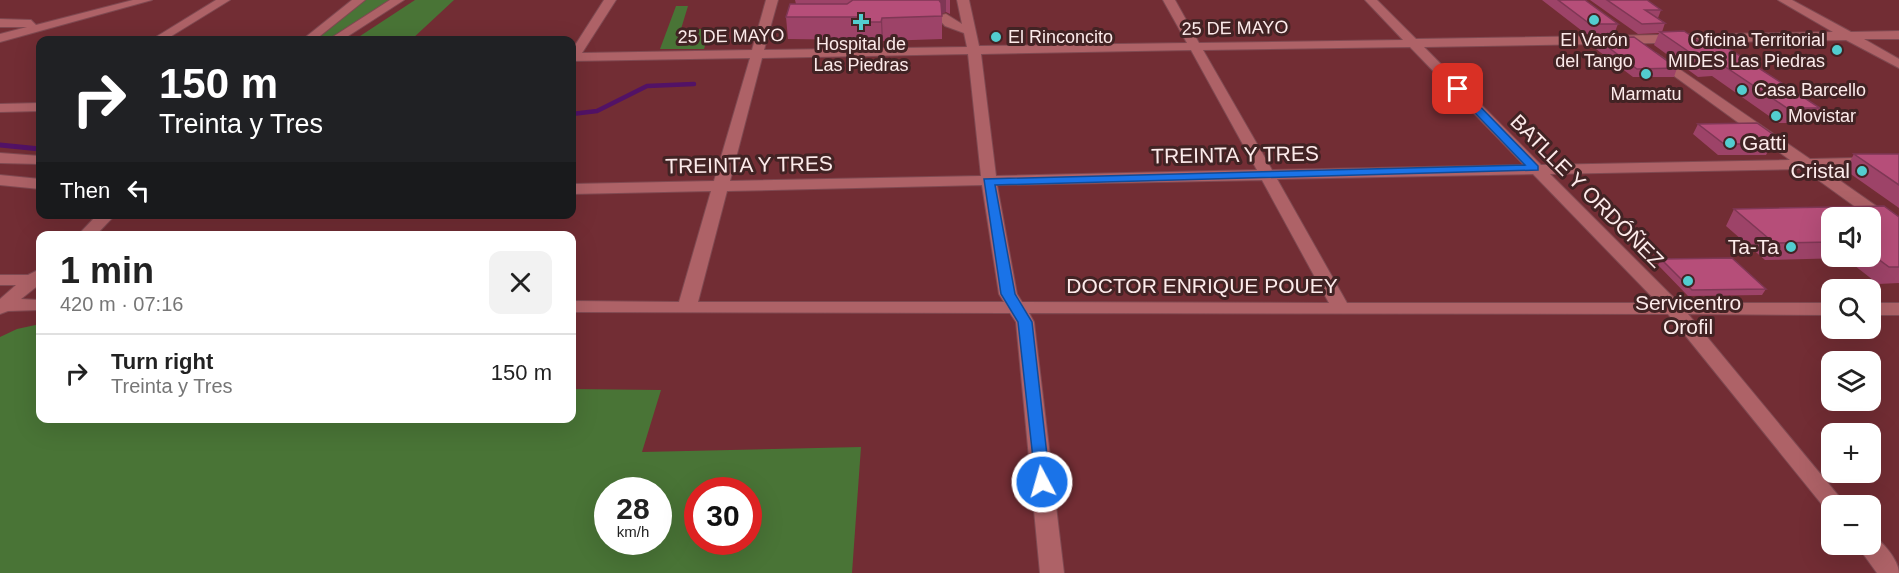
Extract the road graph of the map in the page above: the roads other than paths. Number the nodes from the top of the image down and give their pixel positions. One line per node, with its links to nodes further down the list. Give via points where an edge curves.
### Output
1 (146, 0): 13 (street)
2 (224, 0): 18 (street)
3 (359, 0): 19 (street)
4 (398, 0): 20 (street)
5 (610, 0): 26 (street)
6 (772, 0): 27 (street, via 772,20)
7 (963, 0): 15 (street)
8 (1169, 0): 24 (street)
9 (1371, 0): 23 (street, BATLLE Y ORDÓÑEZ)
10 (1784, 0): 16 (street)
11 (942, 16): 15 (street)
12 (0, 23): 13 (street)
13 (51, 25): 21 (street)
14 (1613, 26): 22 (street)
15 (970, 31): 25 (street)
16 (1847, 35): 17 (street, 25 DE MAYO); 22 (street, 25 DE MAYO); 29 (street)
17 (1899, 35)
18 (165, 36)
19 (313, 36)
20 (340, 36)
21 (0, 38)
22 (1631, 39): 23 (street, 25 DE MAYO); 35 (street)
23 (1412, 42): 24 (street, 25 DE MAYO); 36 (street, BATLLE Y ORDÓÑEZ)
24 (1194, 47): 25 (street, 25 DE MAYO); 37 (street)
25 (974, 50): 27 (street, 25 DE MAYO); 39 (street)
26 (576, 51)
27 (756, 54): 28 (street, 25 DE MAYO); 41 (street)
28 (576, 57)
29 (1899, 64)
30 (36, 107): 31 (street)
31 (0, 108)
32 (0, 158): 33 (street)
33 (36, 160)
34 (1899, 162): 35 (street, TREINTA Y TRES)
35 (1806, 163): 36 (street, TREINTA Y TRES); 44 (street)
36 (1534, 168): 37 (street, TREINTA Y TRES); 55 (street, BATLLE Y ORDÓÑEZ)
37 (1267, 176): 39 (street, TREINTA Y TRES); 54 (street)
38 (0, 180): 40 (street)
39 (988, 182): 41 (street, TREINTA Y TRES); 53 (street, via 1008,294)
40 (36, 184)
41 (720, 186): 42 (street, TREINTA Y TRES); 52 (street)
42 (576, 189)
43 (103, 219): 45 (street)
44 (1899, 230)
45 (90, 231)
46 (36, 277): 48 (street)
47 (36, 278): 50 (street)
48 (0, 280)
49 (36, 305): 50 (street)
50 (1, 306)
51 (576, 307): 52 (street, DOCTOR ENRIQUE POUEY)
52 (687, 307): 53 (street, DOCTOR ENRIQUE POUEY)
53 (1016, 308): 54 (street, DOCTOR ENRIQUE POUEY); 61 (street, via 1025,322)
54 (1341, 308): 55 (street, DOCTOR ENRIQUE POUEY)
55 (1673, 308): 56 (street, DOCTOR ENRIQUE POUEY); 59 (street, BATLLE Y ORDÓÑEZ)
56 (1821, 309)
57 (1881, 309): 58 (street)
58 (1899, 309)
59 (1827, 495)
60 (1877, 555): 62 (street)
61 (1052, 573)
62 (1891, 573)

